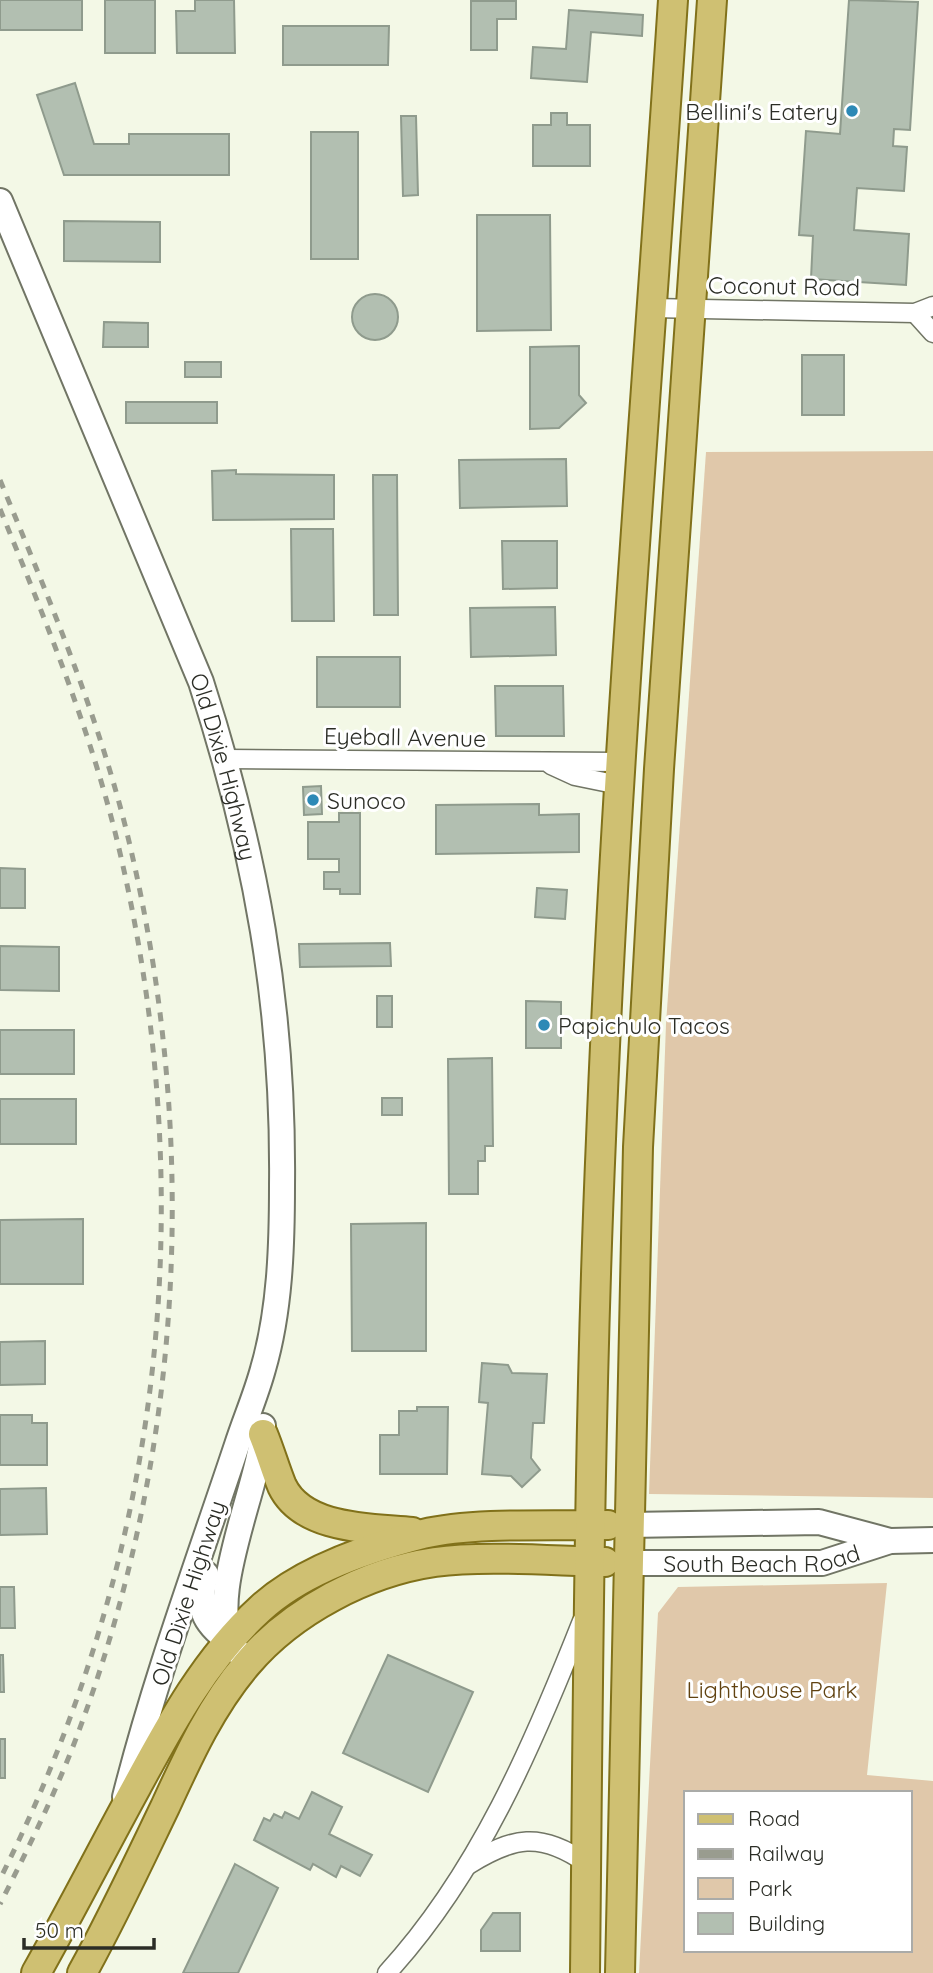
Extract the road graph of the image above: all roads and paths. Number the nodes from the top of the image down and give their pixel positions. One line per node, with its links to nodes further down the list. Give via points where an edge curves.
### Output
1 (673, 0): 5 (main road)
2 (712, 0): 6 (main road)
3 (0, 201): 10 (street, Old Dixie Highway, via 201,682)
4 (933, 306): 7 (street)
5 (652, 308): 6 (street, Coconut Road); 9 (main road)
6 (691, 308): 7 (street, Coconut Road); 11 (main road)
7 (915, 313): 8 (street)
8 (933, 333)
9 (625, 697): 11 (main road, via 639,741); 12 (main road)
10 (226, 760): 12 (street, Eyeball Avenue, via 545,762); 14 (street, Old Dixie Highway, via 260,903 280,1054 282,1217 276,1298)
11 (659, 769): 13 (main road)
12 (620, 774): 13 (main road, via 641,790); 17 (main road, via 600,1157)
13 (656, 832): 18 (main road, via 638,1147)
14 (264, 1368): 15 (street, Old Dixie Highway); 16 (street, Old Dixie Highway)
15 (263, 1434): 19 (main road, via 283,1488 310,1512 335,1523); 25 (street, Old Dixie Highway, via 228,1585 226,1613)
16 (229, 1469): 25 (street, via 201,1600 212,1630); 26 (street, Old Dixie Highway, via 141,1733)
17 (590, 1525): 18 (main road, Old Dixie Highway); 19 (main road, Old Dixie Highway); 22 (main road)
18 (629, 1525): 21 (street, South Beach Road, via 819,1522); 23 (main road)
19 (425, 1534): 25 (main road, Old Dixie Highway, via 366,1551 294,1585 261,1608)
20 (933, 1540): 21 (street, South Beach Road)
21 (890, 1541): 23 (street, South Beach Road, via 822,1563)
22 (589, 1562): 23 (main road, Old Dixie Highway); 24 (main road); 25 (main road, Old Dixie Highway, via 436,1562 396,1571 319,1604 280,1633)
23 (629, 1563): 33 (main road)
24 (587, 1608): 27 (main road); 28 (street, via 545,1717)
25 (239, 1653): 26 (main road, Old Dixie Highway, via 198,1679); 30 (main road, Old Dixie Highway, via 220,1701)
26 (118, 1821): 29 (main road, Old Dixie Highway)
27 (586, 1863): 28 (street, via 553,1846 516,1841); 32 (main road)
28 (465, 1866): 31 (street, via 434,1916)
29 (36, 1973)
30 (82, 1973)
31 (387, 1973)
32 (586, 1973)
33 (620, 1973)

